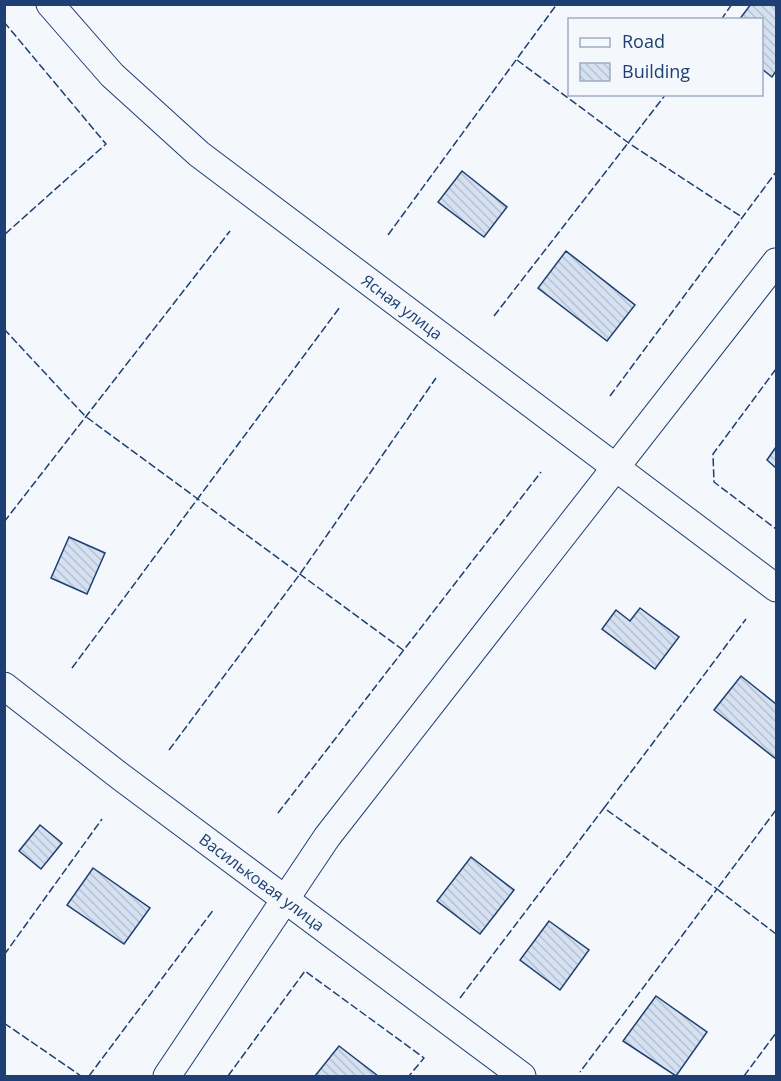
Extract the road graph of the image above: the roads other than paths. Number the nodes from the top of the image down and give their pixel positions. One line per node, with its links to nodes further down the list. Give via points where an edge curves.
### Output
1 (50, 4): 3 (street, Ясная улица, via 112,75 200,154)
2 (777, 262): 3 (street)
3 (617, 467): 4 (street, Ясная улица); 6 (street, via 327,837)
4 (777, 588)
5 (4, 686): 6 (street, Васильковая улица)
6 (285, 900): 7 (street); 8 (street, Васильковая улица)
7 (167, 1077)
8 (522, 1077)

